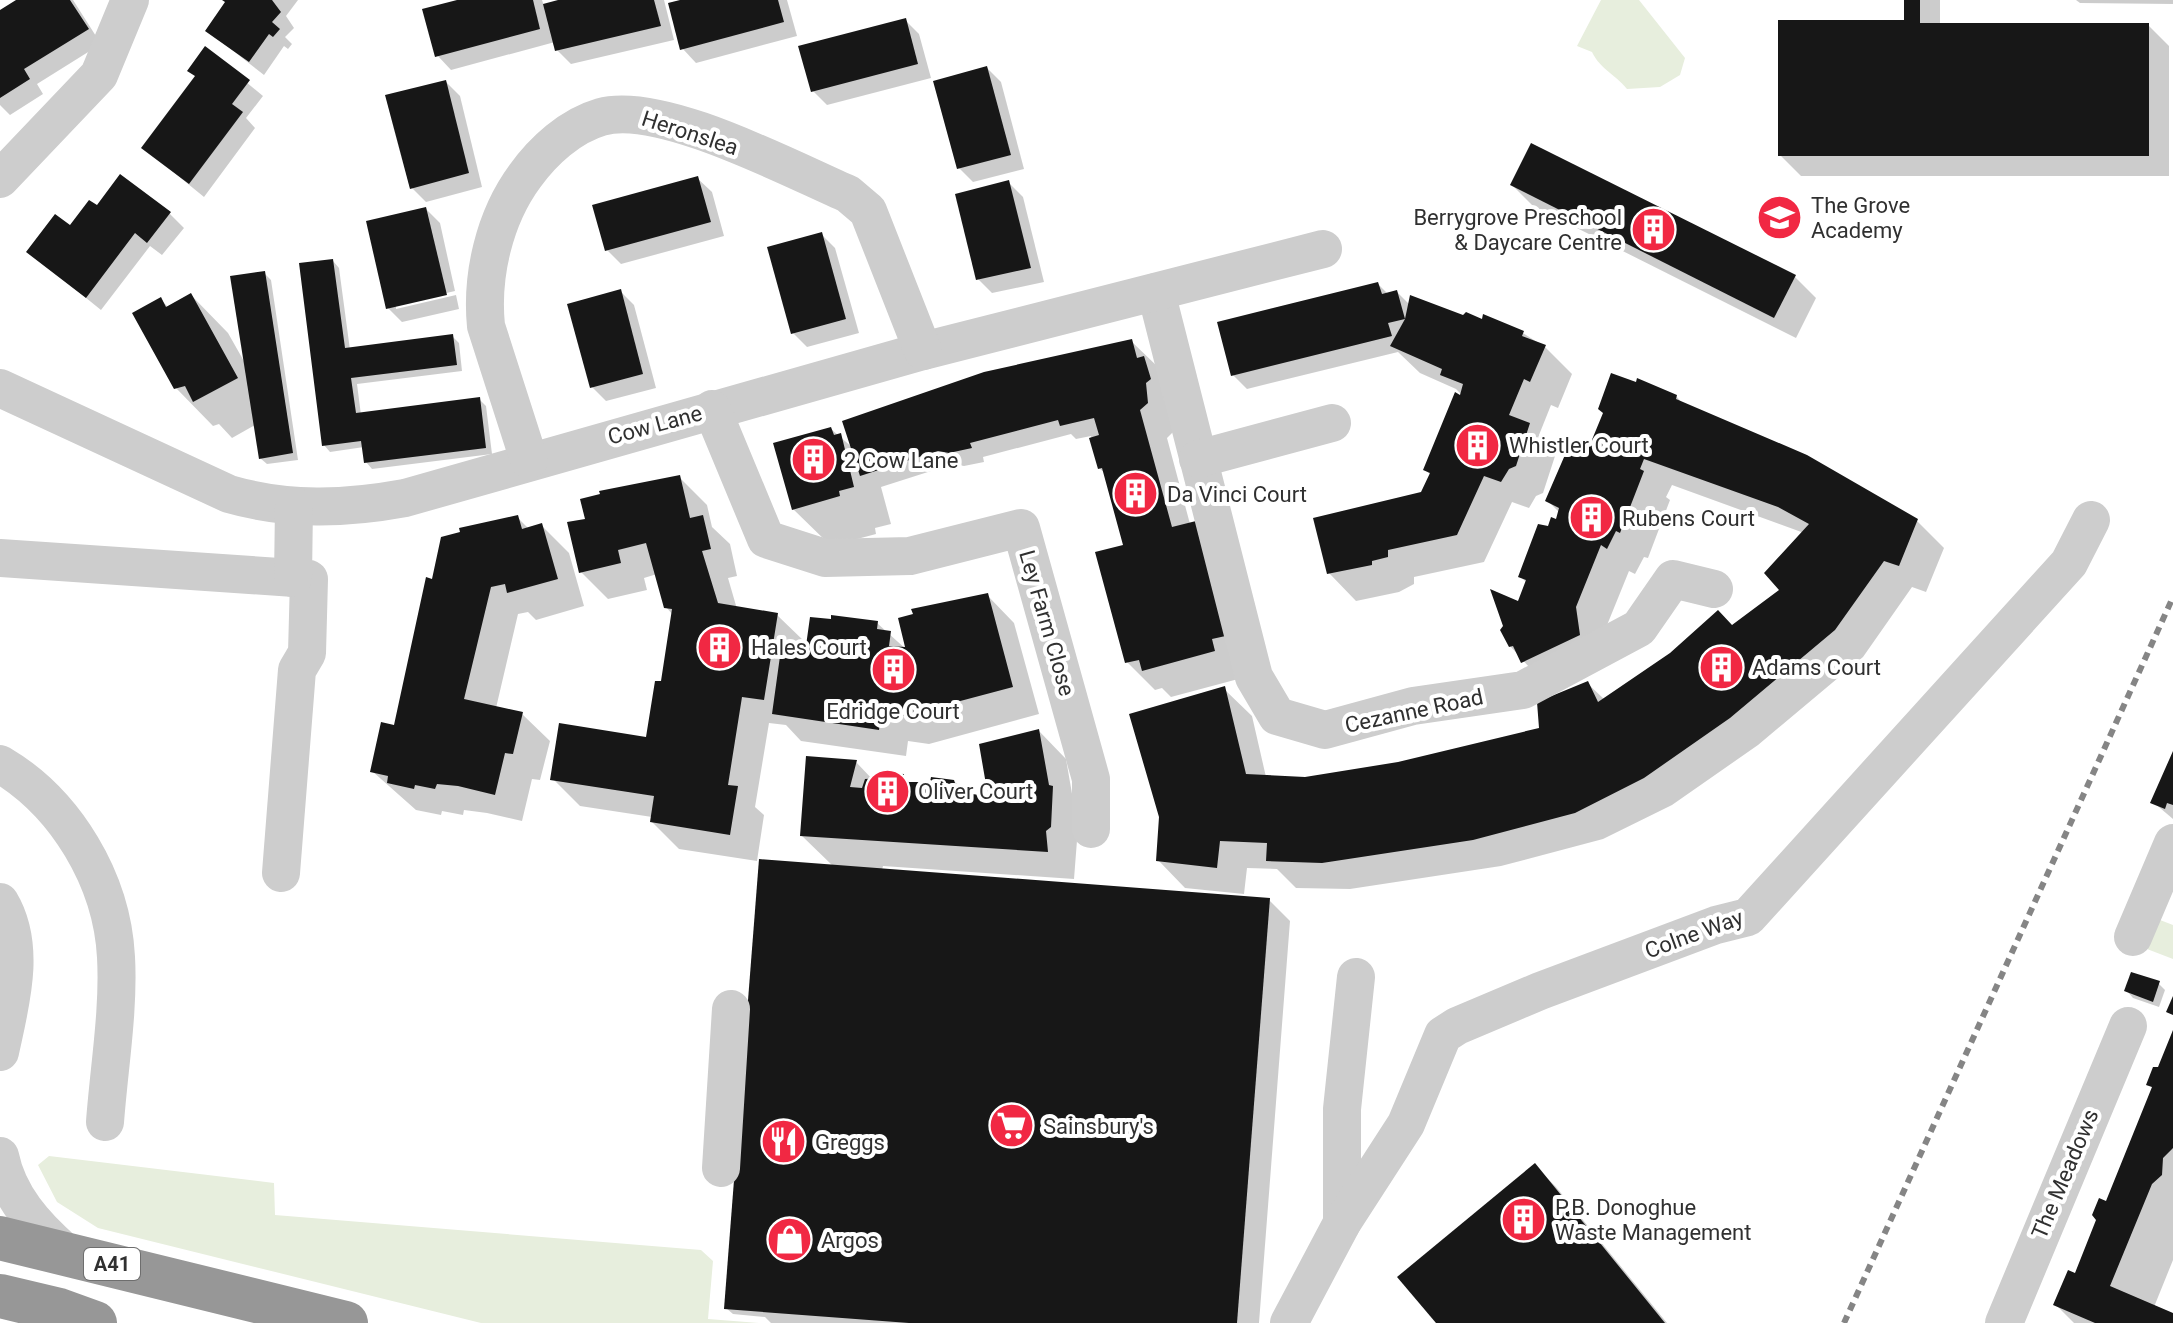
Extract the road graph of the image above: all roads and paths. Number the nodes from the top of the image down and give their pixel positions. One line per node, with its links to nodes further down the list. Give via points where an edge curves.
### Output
1 (130, 0): 2 (street, via 99,75)
2 (0, 179)
3 (1323, 249): 4 (street, Cow Lane)
4 (1156, 292): 5 (street, Cow Lane); 9 (street, Cezanne Road)
5 (923, 351): 7 (street, Cow Lane); 10 (street, Heronslea, via 868,211 848,194 664,120 629,114 601,117 540,156 501,220 490,257 486,326)
6 (0, 388): 11 (street, Cow Lane, via 193,480 262,504)
7 (712, 409): 10 (street, Cow Lane); 17 (street, Ley Farm Close, via 766,539 825,558 910,556 1021,528 1091,779)
8 (1332, 423): 9 (street)
9 (1198, 459): 15 (street, Cezanne Road, via 1254,677 1277,716 1325,730 1413,706 1523,690 1639,628 1673,579)
10 (529, 460): 11 (street, Cow Lane, via 405,498 364,505)
11 (294, 506): 14 (street)
12 (2091, 520): 30 (street, Colne Way, via 2069,563 1748,917 1540,991 1443,1035 1406,1124)
13 (0, 558): 14 (street)
14 (293, 578): 19 (street, via 309,579 307,653 297,670)
15 (1714, 589)
16 (3, 766): 27 (street, via 64,821 101,890 116,958)
17 (1091, 829)
18 (2173, 843): 21 (street)
19 (281, 873)
20 (0, 902): 26 (street, via 15,966)
21 (2162, 902): 22 (street)
22 (2133, 937)
23 (1356, 977): 30 (street, Colne Way, via 1342,1109)
24 (731, 1009): 29 (street)
25 (2128, 1026): 37 (street, The Meadows)
26 (0, 1052)
27 (105, 1122)
28 (0, 1156): 32 (street, via 26,1213)
29 (721, 1168)
30 (1342, 1223): 36 (street, Colne Way)
31 (0, 1238): 32 (highway, A41)
32 (65, 1252): 35 (highway, A41)
33 (0, 1296): 34 (highway)
34 (95, 1323)
35 (346, 1323)
36 (1289, 1323)
37 (2004, 1323)

